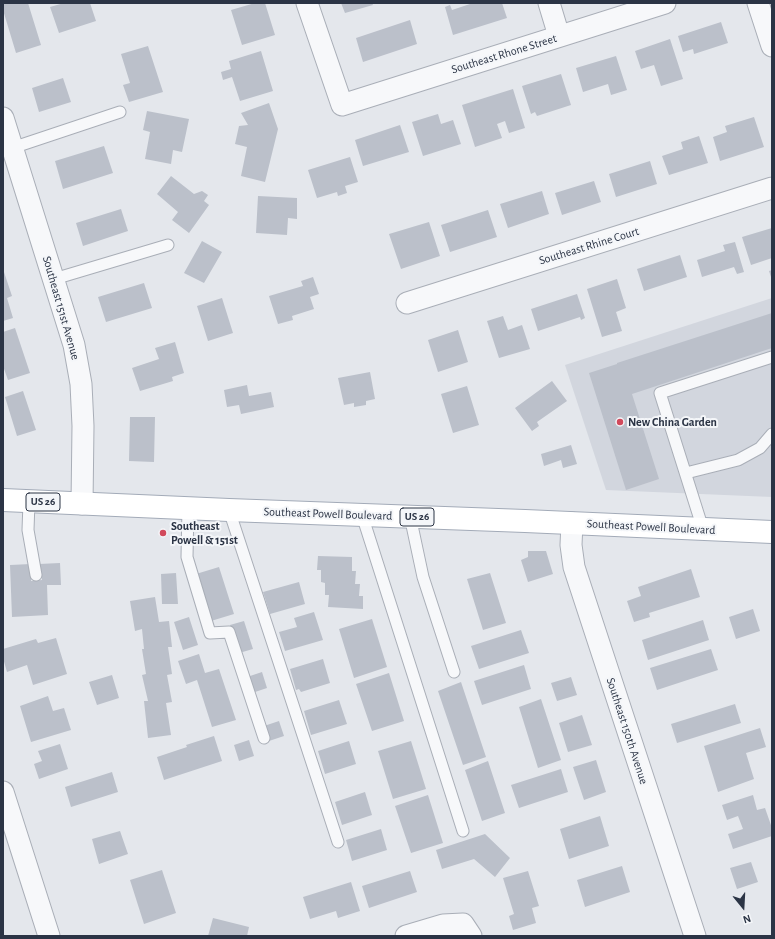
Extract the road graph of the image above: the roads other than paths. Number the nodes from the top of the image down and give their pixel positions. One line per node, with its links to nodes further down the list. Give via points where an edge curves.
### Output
1 (307, 3): 5 (street, Southeast Rhone Street, via 342,105)
2 (549, 3): 5 (street)
3 (665, 3): 5 (street, Southeast Rhone Street)
4 (758, 3): 6 (street)
5 (560, 36)
6 (772, 46)
7 (120, 112): 9 (lane)
8 (3, 118): 9 (street, Southeast 151st Avenue)
9 (12, 148): 12 (street, Southeast 151st Avenue)
10 (772, 188): 13 (street, Southeast Rhine Court)
11 (168, 245): 12 (lane)
12 (54, 280): 19 (street, Southeast 151st Avenue, via 74,345 81,384)
13 (407, 303)
14 (771, 361): 16 (lane, via 660,393)
15 (772, 434): 16 (lane, via 760,448 738,460)
16 (686, 473): 25 (lane)
17 (3, 500): 18 (main road, Southeast Powell Boulevard / US 26)
18 (29, 502): 19 (main road, Southeast Powell Boulevard / US 26); 27 (lane, via 28,530)
19 (82, 504): 20 (main road, Southeast Powell Boulevard / US 26)
20 (188, 508): 21 (main road, Southeast Powell Boulevard / US 26); 29 (lane, via 187,557 210,633 229,632)
21 (229, 510): 22 (main road, Southeast Powell Boulevard / US 26); 32 (lane)
22 (362, 515): 23 (main road, Southeast Powell Boulevard / US 26); 31 (lane)
23 (410, 516): 24 (main road, Southeast Powell Boulevard / US 26); 28 (lane, via 423,577)
24 (572, 523): 25 (main road, Southeast Powell Boulevard / US 26); 36 (street, Southeast 150th Avenue, via 574,567)
25 (703, 529): 26 (main road, Southeast Powell Boulevard / US 26)
26 (772, 532)
27 (36, 575)
28 (454, 672)
29 (264, 738)
30 (3, 792): 34 (street)
31 (463, 831)
32 (338, 842)
33 (467, 930): 35 (street, via 443,925)
34 (50, 936)
35 (406, 936)
36 (695, 936)

